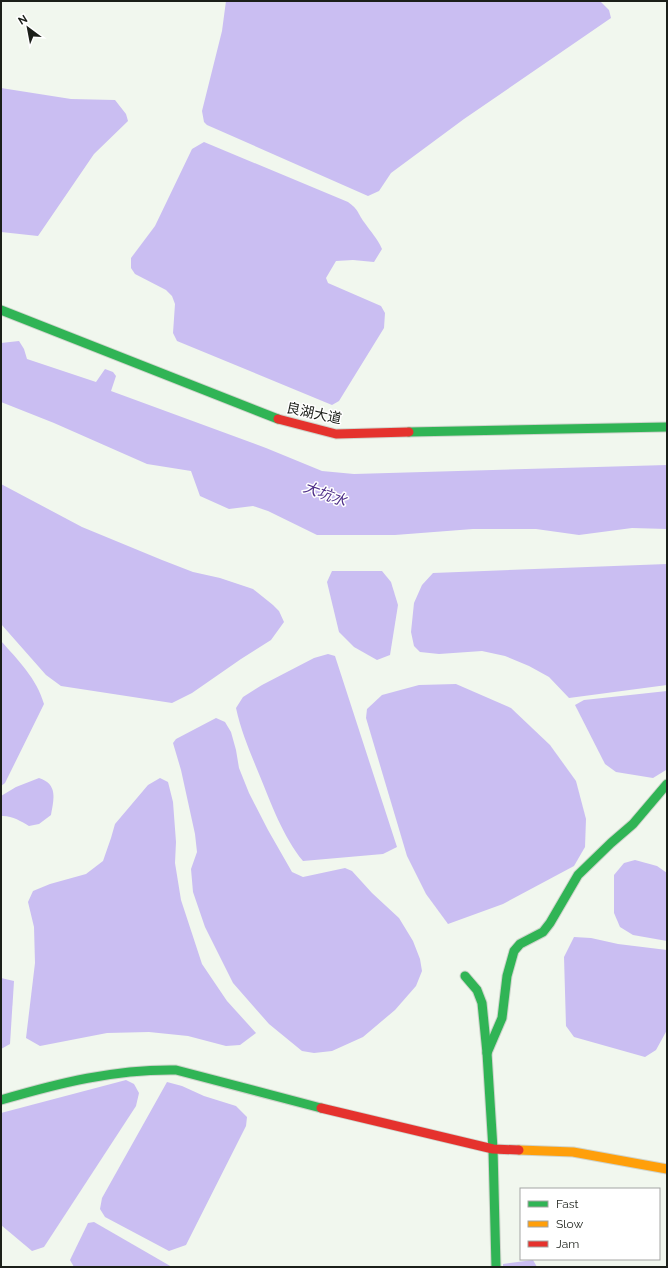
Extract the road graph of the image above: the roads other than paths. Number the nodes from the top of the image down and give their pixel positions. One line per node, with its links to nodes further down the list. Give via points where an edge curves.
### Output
1 (1, 310): 2 (street, 良湖大道, via 285,422 336,434)
2 (667, 427)
3 (667, 784): 5 (street, via 633,824 578,875 543,932 520,944 514,952 507,976 502,1018)
4 (466, 976): 5 (street, via 477,990 482,1003)
5 (487, 1053): 7 (street)
6 (1, 1100): 7 (street, via 106,1074 154,1069 176,1070 307,1105)
7 (492, 1149): 8 (street, via 573,1152); 9 (street)
8 (667, 1168)
9 (496, 1267)

